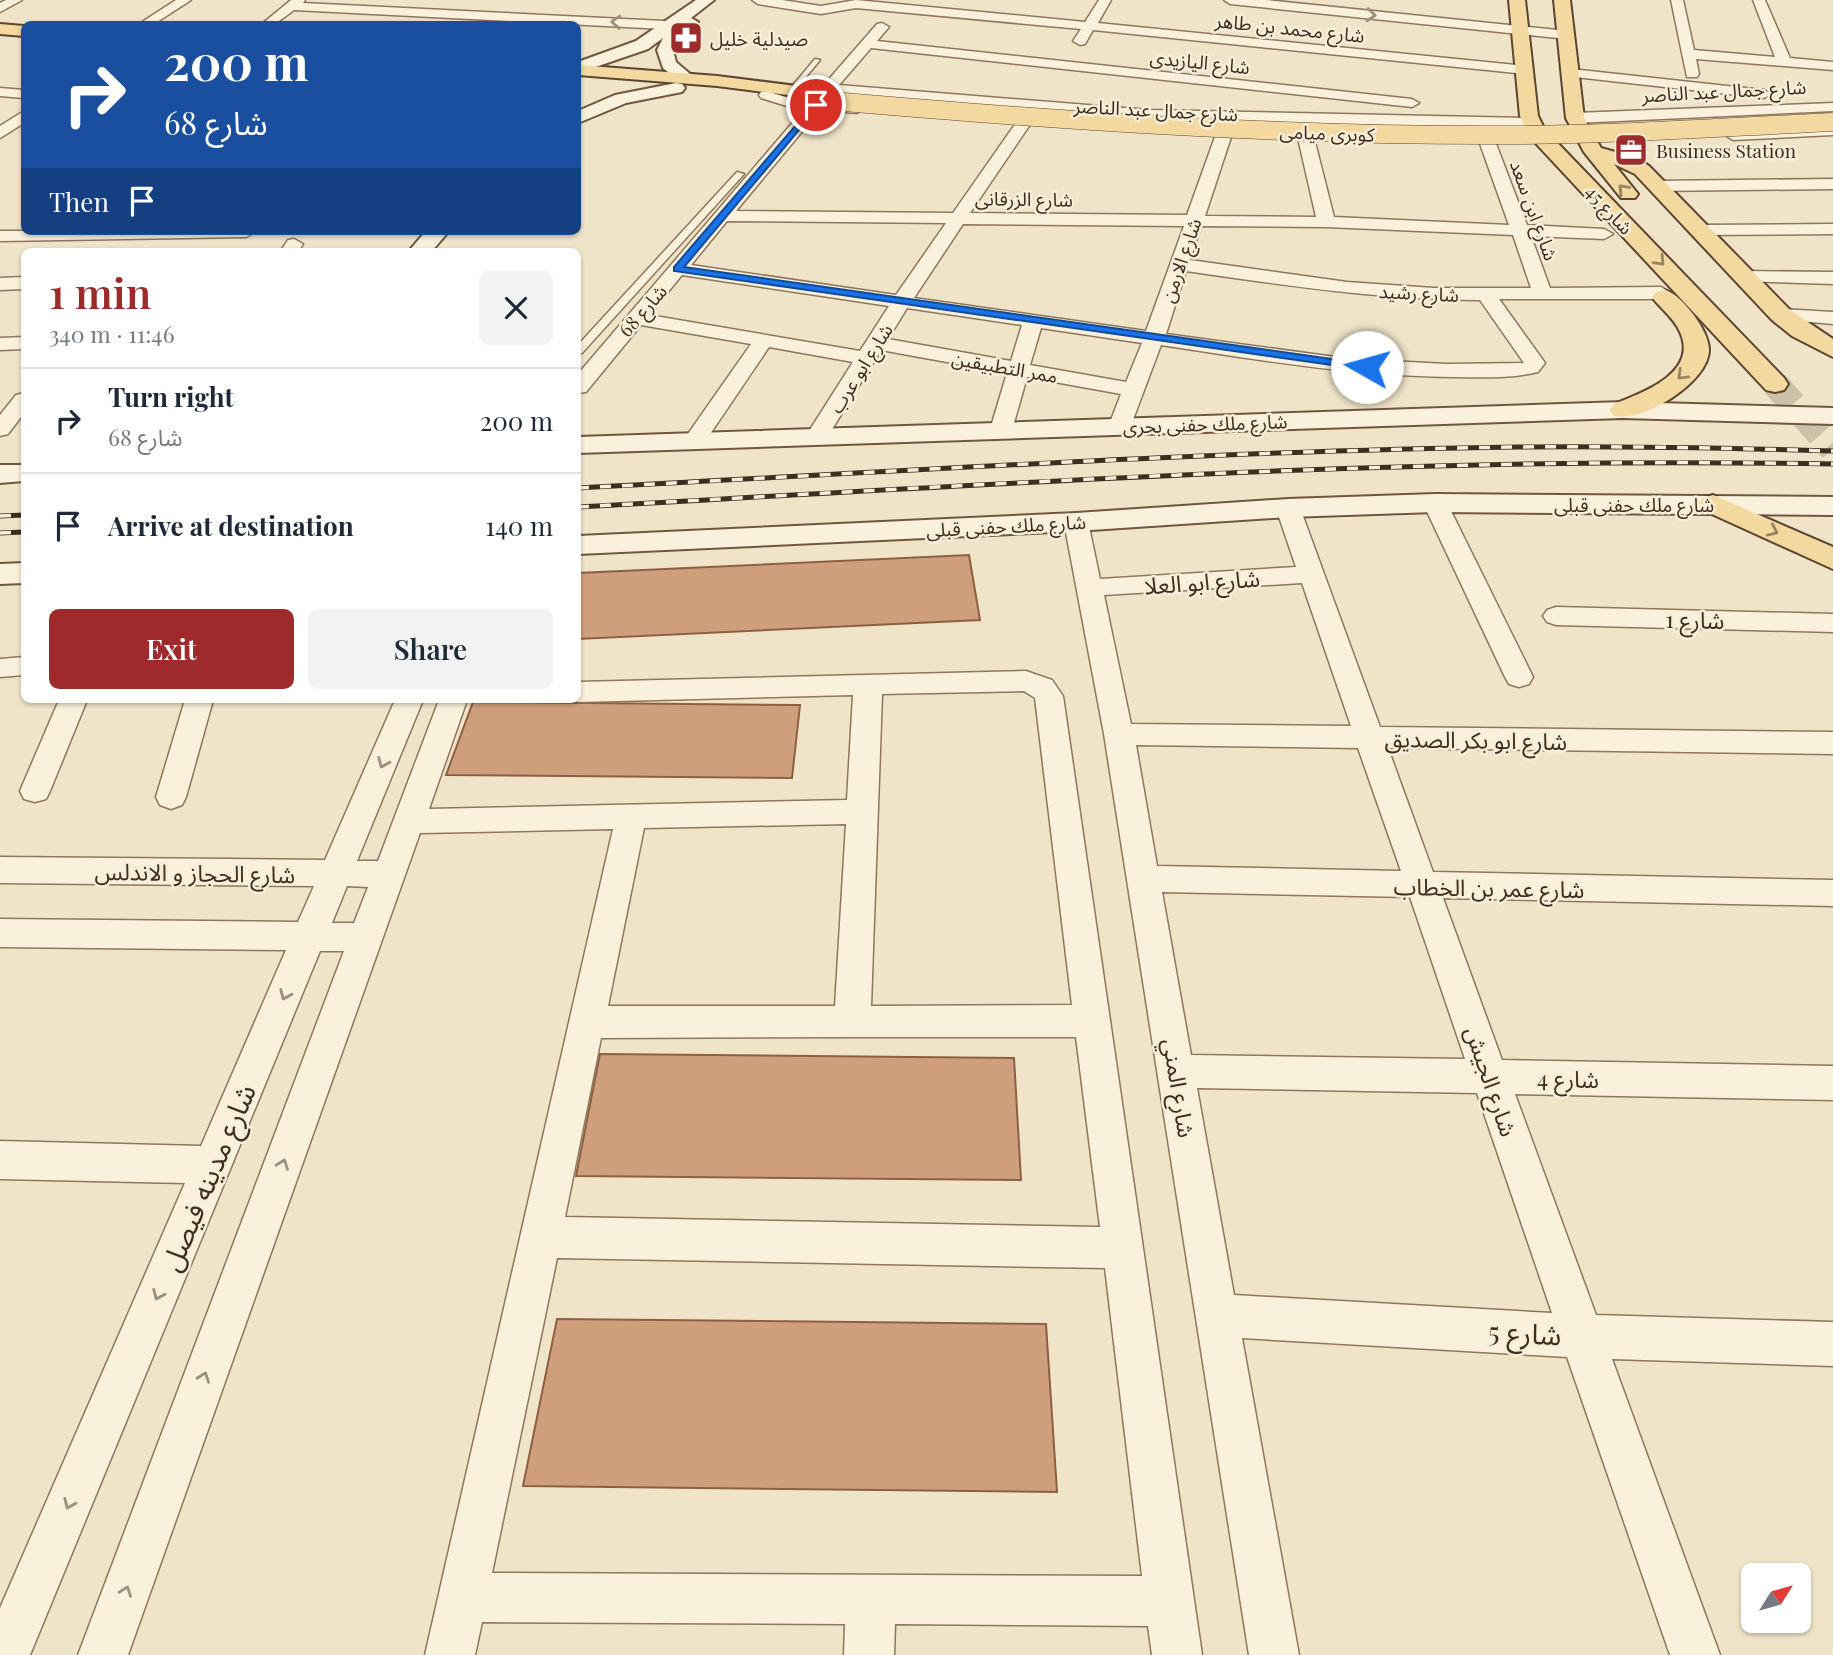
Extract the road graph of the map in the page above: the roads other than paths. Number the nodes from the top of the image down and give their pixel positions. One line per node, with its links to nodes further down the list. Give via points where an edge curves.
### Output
1 (16, 0): 16 (street)
2 (185, 0): 19 (street)
3 (401, 0): 17 (street)
4 (496, 0): 18 (street)
5 (706, 0): 22 (street)
6 (722, 0): 22 (street)
7 (758, 0): 15 (street, شارع محمد بن طاهر, via 812,9)
8 (1105, 0): 21 (street)
9 (1230, 0): 23 (street)
10 (1517, 0): 26 (main road)
11 (1562, 0): 27 (main road, شارع 45)
12 (1677, 0): 31 (street)
13 (1759, 0): 33 (street)
14 (295, 3): 17 (street); 20 (street)
15 (903, 4): 21 (street, شارع محمد بن طاهر); 30 (street, شارع 68)
16 (0, 8)
17 (391, 11): 18 (street)
18 (481, 16): 22 (street, one-way to 18, via 550,13)
19 (151, 21)
20 (272, 21)
21 (1090, 25): 23 (street, شارع محمد بن طاهر); 38 (street)
22 (678, 26): 35 (street); 42 (street, via 663,53)
23 (1287, 27): 26 (street, one-way to 26); 37 (street, شارع محمد بن طاهر)
24 (0, 29): 25 (main road)
25 (21, 30)
26 (1521, 31): 27 (street); 37 (main road)
27 (1567, 35): 39 (main road, شارع 45)
28 (0, 39): 29 (main road)
29 (21, 40)
30 (867, 44): 38 (street, شارع اليازيدى); 48 (street, شارع 68)
31 (1688, 54): 33 (street); 43 (street)
32 (817, 60): 44 (lane)
33 (1784, 61): 34 (street)
34 (1833, 66)
35 (581, 68)
36 (581, 69): 42 (main road, شارع جمال عبد الناصر)
37 (1526, 70): 56 (main road)
38 (1062, 71): 41 (street, شارع اليازيدى)
39 (1571, 73): 43 (street); 54 (main road, شارع 45)
40 (581, 80): 42 (main road, شارع جمال عبد الناصر)
41 (1265, 82): 55 (street); 56 (street, شارع اليازيدى)
42 (681, 83): 46 (main road, شارع جمال عبد الناصر); 52 (street, via 621,99)
43 (1694, 87): 49 (street, via 1785,97)
44 (792, 88): 46 (street, شارع جمال عبد الناصر); 48 (street, شارع جمال عبد الناصر)
45 (0, 92): 47 (street)
46 (769, 92): 48 (main road, شارع جمال عبد الناصر)
47 (21, 94)
48 (824, 97): 51 (main road, كوبرى ميامى, bridge, via 1107,119 1338,128 1535,129); 55 (street, شارع جمال عبد الناصر, via 1042,103); 57 (main road, كوبرى ميامى, bridge, via 1107,123 1341,134 1552,135); 58 (street, شارع جمال عبد الناصر); 71 (street, شارع 68)
49 (1813, 107): 50 (street, شارع جمال عبد الناصر); 54 (street, شارع جمال عبد الناصر)
50 (1833, 107)
51 (1833, 115)
52 (581, 117)
53 (21, 118): 60 (street)
54 (1575, 118): 66 (main road, شارع 45)
55 (1252, 119): 56 (street, شارع جمال عبد الناصر)
56 (1530, 119): 65 (main road, شارع 45)
57 (1833, 122)
58 (1023, 123): 62 (street, شارع جمال عبد الناصر); 73 (street, شارع ابو عرب)
59 (1833, 130): 61 (street, شارع جمال عبد الناصر)
60 (0, 133)
61 (1800, 133): 66 (street, شارع جمال عبد الناصر); 67 (street)
62 (1224, 134): 63 (street, شارع جمال عبد الناصر); 74 (street, شارع الارمن)
63 (1306, 138): 64 (street, شارع جمال عبد الناصر); 75 (street)
64 (1487, 141): 65 (street, شارع جمال عبد الناصر); 78 (street, شارع ابن سعد)
65 (1550, 146): 79 (main road, via 1550,175); 107 (main road, شارع 45, one-way to 107)
66 (1591, 147): 70 (main road, via 1630,162); 72 (main road, شارع 45, one-way to 66)
67 (1822, 148)
68 (740, 174): 71 (lane)
69 (1833, 184): 70 (street)
70 (1657, 186): 77 (main road)
71 (724, 206): 73 (street, شارع الزرقانى); 85 (street, شارع 68); 94 (lane)
72 (1647, 214)
73 (960, 218): 74 (street, شارع الزرقانى); 93 (street, شارع ابو عرب)
74 (1194, 220): 75 (street, شارع الزرقانى); 84 (street, شارع الارمن)
75 (1326, 222): 78 (street, شارع الزرقانى)
76 (1833, 229): 77 (street)
77 (1701, 230): 86 (main road)
78 (1521, 232): 79 (street, شارع الزرقانى); 91 (street, شارع ابن سعد)
79 (1604, 234): 90 (main road)
80 (62, 235): 82 (street)
81 (434, 235): 83 (street)
82 (0, 236)
83 (423, 248)
84 (1179, 264): 92 (street, شارع رشيد, via 1347,288); 98 (street, شارع الارمن)
85 (677, 269): 93 (street); 94 (street, شارع 68)
86 (1745, 277): 87 (street); 95 (main road)
87 (1833, 278)
88 (21, 283): 89 (street)
89 (0, 284)
90 (1661, 293): 91 (street, شارع رشيد); 109 (main road, one-way to 109, via 1684,318 1695,337 1697,355 1690,369 1671,386 1651,400)
91 (1543, 294): 92 (street, شارع رشيد)
92 (1486, 295): 98 (street, via 1533,358 1531,368 1388,370)
93 (902, 301): 97 (street); 104 (street, شارع ابو عرب)
94 (631, 312): 99 (street, ممر التطبيقين); 102 (lane); 106 (street, شارع 68)
95 (1781, 315): 96 (street); 103 (main road)
96 (1833, 318)
97 (1033, 320): 98 (street); 105 (street)
98 (1154, 338): 108 (street, شارع الارمن)
99 (764, 340): 104 (street, ممر التطبيقين); 114 (street)
100 (21, 343): 101 (street)
101 (0, 344)
102 (581, 349)
103 (1833, 349)
104 (871, 350): 105 (street, ممر التطبيقين); 113 (street, شارع ابو عرب)
105 (1019, 369): 108 (street, ممر التطبيقين); 112 (street)
106 (581, 383)
107 (1775, 384)
108 (1135, 390): 111 (street, شارع الارمن)
109 (1623, 410): 110 (street, شارع ملك حفنى بحرى); 111 (street, شارع ملك حفنى بحرى)
110 (1833, 416)
111 (1119, 425): 112 (street, شارع ملك حفنى بحرى)
112 (1002, 430): 113 (street, شارع ملك حفنى بحرى)
113 (815, 439): 114 (street, شارع ملك حفنى بحرى)
114 (694, 441): 115 (street, شارع ملك حفنى بحرى)
115 (581, 445)
116 (21, 473): 117 (street)
117 (0, 474)
118 (1435, 503): 119 (street, شارع ملك حفنى قبلى); 121 (street, شارع ملك حفنى قبلى); 133 (street)
119 (1713, 504): 120 (street, شارع ملك حفنى قبلى); 124 (main road, one-way to 124)
120 (1833, 506)
121 (1288, 508): 122 (street, شارع ملك حفنى قبلى); 127 (street, شارع الجيش)
122 (1076, 522): 123 (street, شارع ملك حفنى قبلى); 128 (street, شارع المني)
123 (581, 545)
124 (1833, 559)
125 (21, 573): 126 (street)
126 (0, 574)
127 (1312, 574): 128 (street, شارع ابو العلا); 141 (street, شارع الجيش)
128 (1091, 588): 140 (street, شارع المني)
129 (1556, 616): 130 (street, شارع 1)
130 (1833, 623)
131 (21, 666): 132 (street)
132 (0, 668)
133 (1519, 677)
134 (868, 684): 135 (street); 145 (street); 157 (street, via 1026,681 1042,687 1049,696)
135 (581, 692)
136 (72, 703): 143 (street)
137 (198, 703): 144 (street)
138 (409, 703): 149 (street, شارع مدينه فيصل, one-way to 149)
139 (452, 703): 147 (street)
140 (1119, 734): 141 (street, شارع ابو بكر الصديق); 151 (street, شارع المني)
141 (1370, 738): 142 (street, شارع ابو بكر الصديق); 152 (street, شارع الجيش)
142 (1833, 743)
143 (36, 791)
144 (171, 797)
145 (861, 813): 146 (street); 159 (street)
146 (631, 817): 147 (street); 158 (street)
147 (409, 821): 150 (street)
148 (0, 870): 149 (street, شارع الحجاز و الاندلس)
149 (337, 873): 150 (street, شارع الحجاز و الاندلس); 155 (street, شارع مدينه فيصل)
150 (390, 874): 156 (street)
151 (1144, 879): 152 (street, شارع عمر بن الخطاب); 160 (street, شارع المني)
152 (1423, 886): 153 (street, شارع عمر بن الخطاب); 161 (street, شارع الجيش)
153 (1833, 893)
154 (0, 933): 155 (street)
155 (309, 936): 156 (street); 164 (street, شارع مدينه فيصل, one-way to 164)
156 (366, 937): 174 (street, one-way to 156)
157 (1092, 1021): 159 (street); 166 (street)
158 (587, 1022): 159 (street); 165 (street)
159 (852, 1022)
160 (1177, 1071): 161 (street, شارع 4); 167 (street, شارع المني)
161 (1490, 1077): 162 (street, شارع 4); 168 (street, شارع الجيش)
162 (1833, 1083)
163 (0, 1160): 164 (street)
164 (213, 1165): 173 (street, شارع مدينه فيصل, one-way to 173)
165 (540, 1237): 166 (street); 170 (street)
166 (1122, 1248): 172 (street)
167 (1217, 1315): 168 (street, شارع 5); 178 (street, شارع المني)
168 (1581, 1336): 169 (street, شارع 5); 179 (street, شارع الجيش)
169 (1833, 1344)
170 (461, 1597): 171 (street); 175 (street)
171 (871, 1599): 172 (street); 176 (street)
172 (1170, 1601): 177 (street)
173 (5, 1655)
174 (103, 1655)
175 (450, 1655)
176 (869, 1655)
177 (1177, 1655)
178 (1274, 1655)
179 (1695, 1655)

